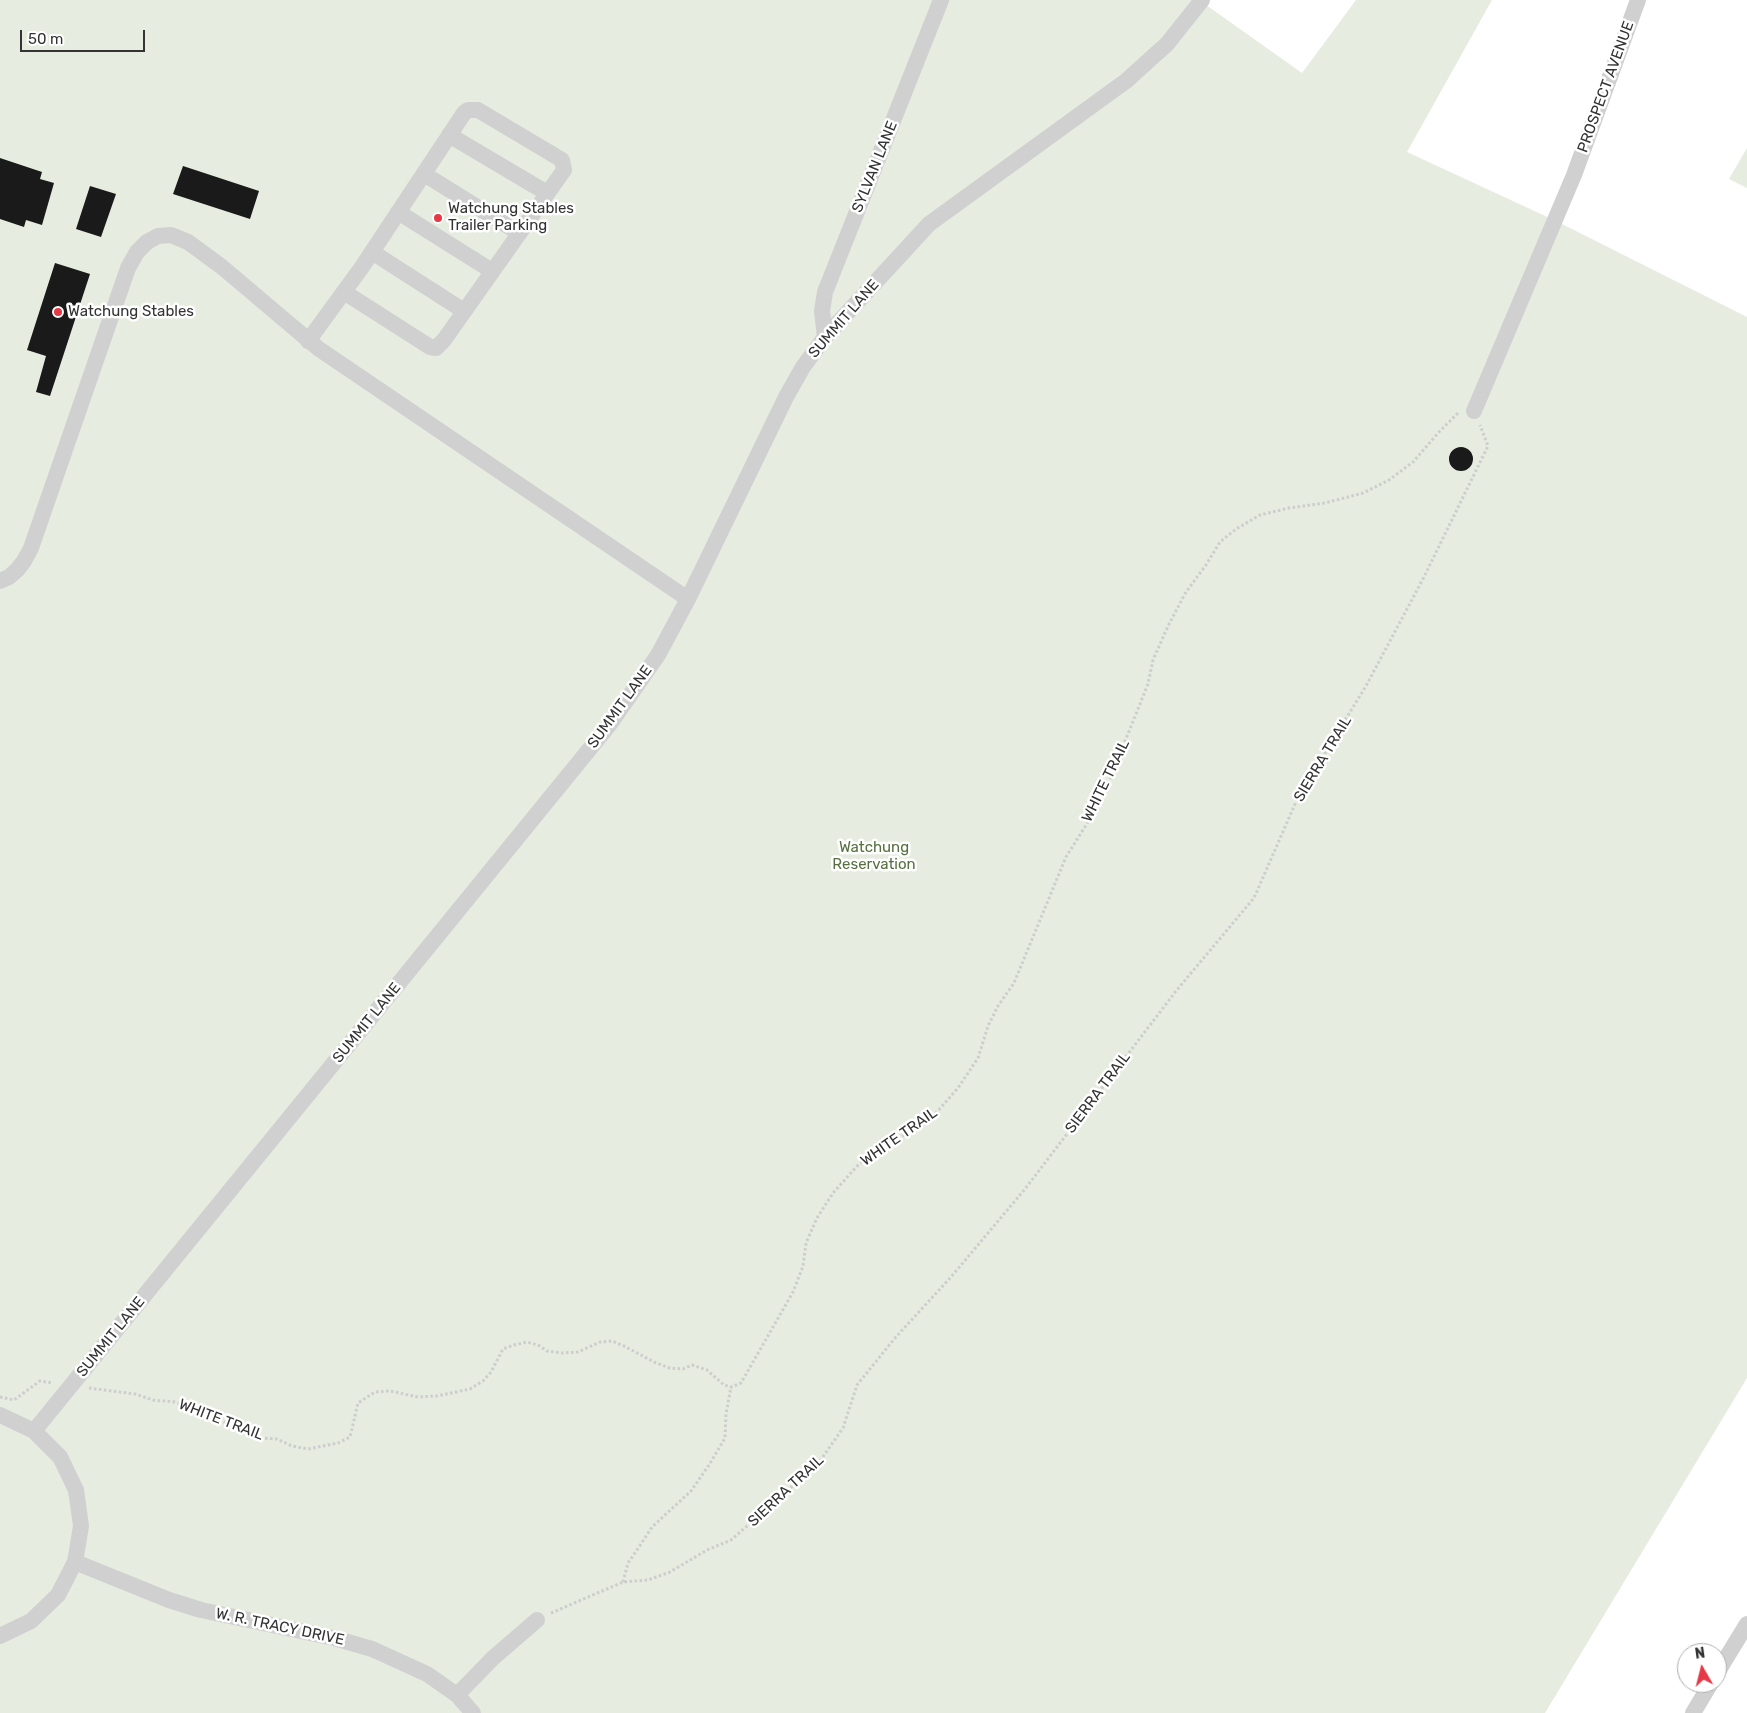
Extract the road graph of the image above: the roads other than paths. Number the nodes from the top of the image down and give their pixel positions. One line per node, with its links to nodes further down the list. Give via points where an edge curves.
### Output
1 (941, 0): 13 (street, SYLVAN LANE, via 825,292 822,311)
2 (1202, 0): 13 (street, SUMMIT LANE, via 1167,44 1126,81 929,224)
3 (1638, 0): 15 (street, PROSPECT AVENUE, via 1574,175)
4 (449, 135): 5 (street); 6 (street); 6 (street, via 464,113 478,110 562,160 564,170)
5 (424, 174): 7 (street); 8 (street)
6 (547, 193): 8 (street)
7 (398, 212): 9 (street); 10 (street)
8 (519, 234): 10 (street)
9 (372, 252): 11 (street); 12 (street)
10 (492, 271): 12 (street)
11 (344, 292): 12 (street, via 433,348 439,346); 14 (street)
12 (464, 311)
13 (825, 337): 17 (street, SUMMIT LANE, via 786,397)
14 (308, 341): 16 (street, via 222,266 188,242 171,235 158,236 147,242 128,268 31,548 17,570); 17 (street)
15 (1474, 411)
16 (0, 581)
17 (688, 599): 19 (street, SUMMIT LANE, via 658,655 610,724)
18 (0, 1415): 19 (street)
19 (34, 1431): 20 (street, via 60,1457 76,1490 81,1526)
20 (75, 1562): 23 (street, via 58,1595 31,1621); 26 (street, W. R. TRACY DRIVE, via 201,1610 372,1649 427,1674)
21 (537, 1620): 26 (street, via 493,1658)
22 (1747, 1624): 24 (street)
23 (0, 1636)
24 (1727, 1657)
25 (1705, 1693): 28 (street)
26 (457, 1696): 27 (street, W. R. TRACY DRIVE)
27 (472, 1713)
28 (1693, 1713)

